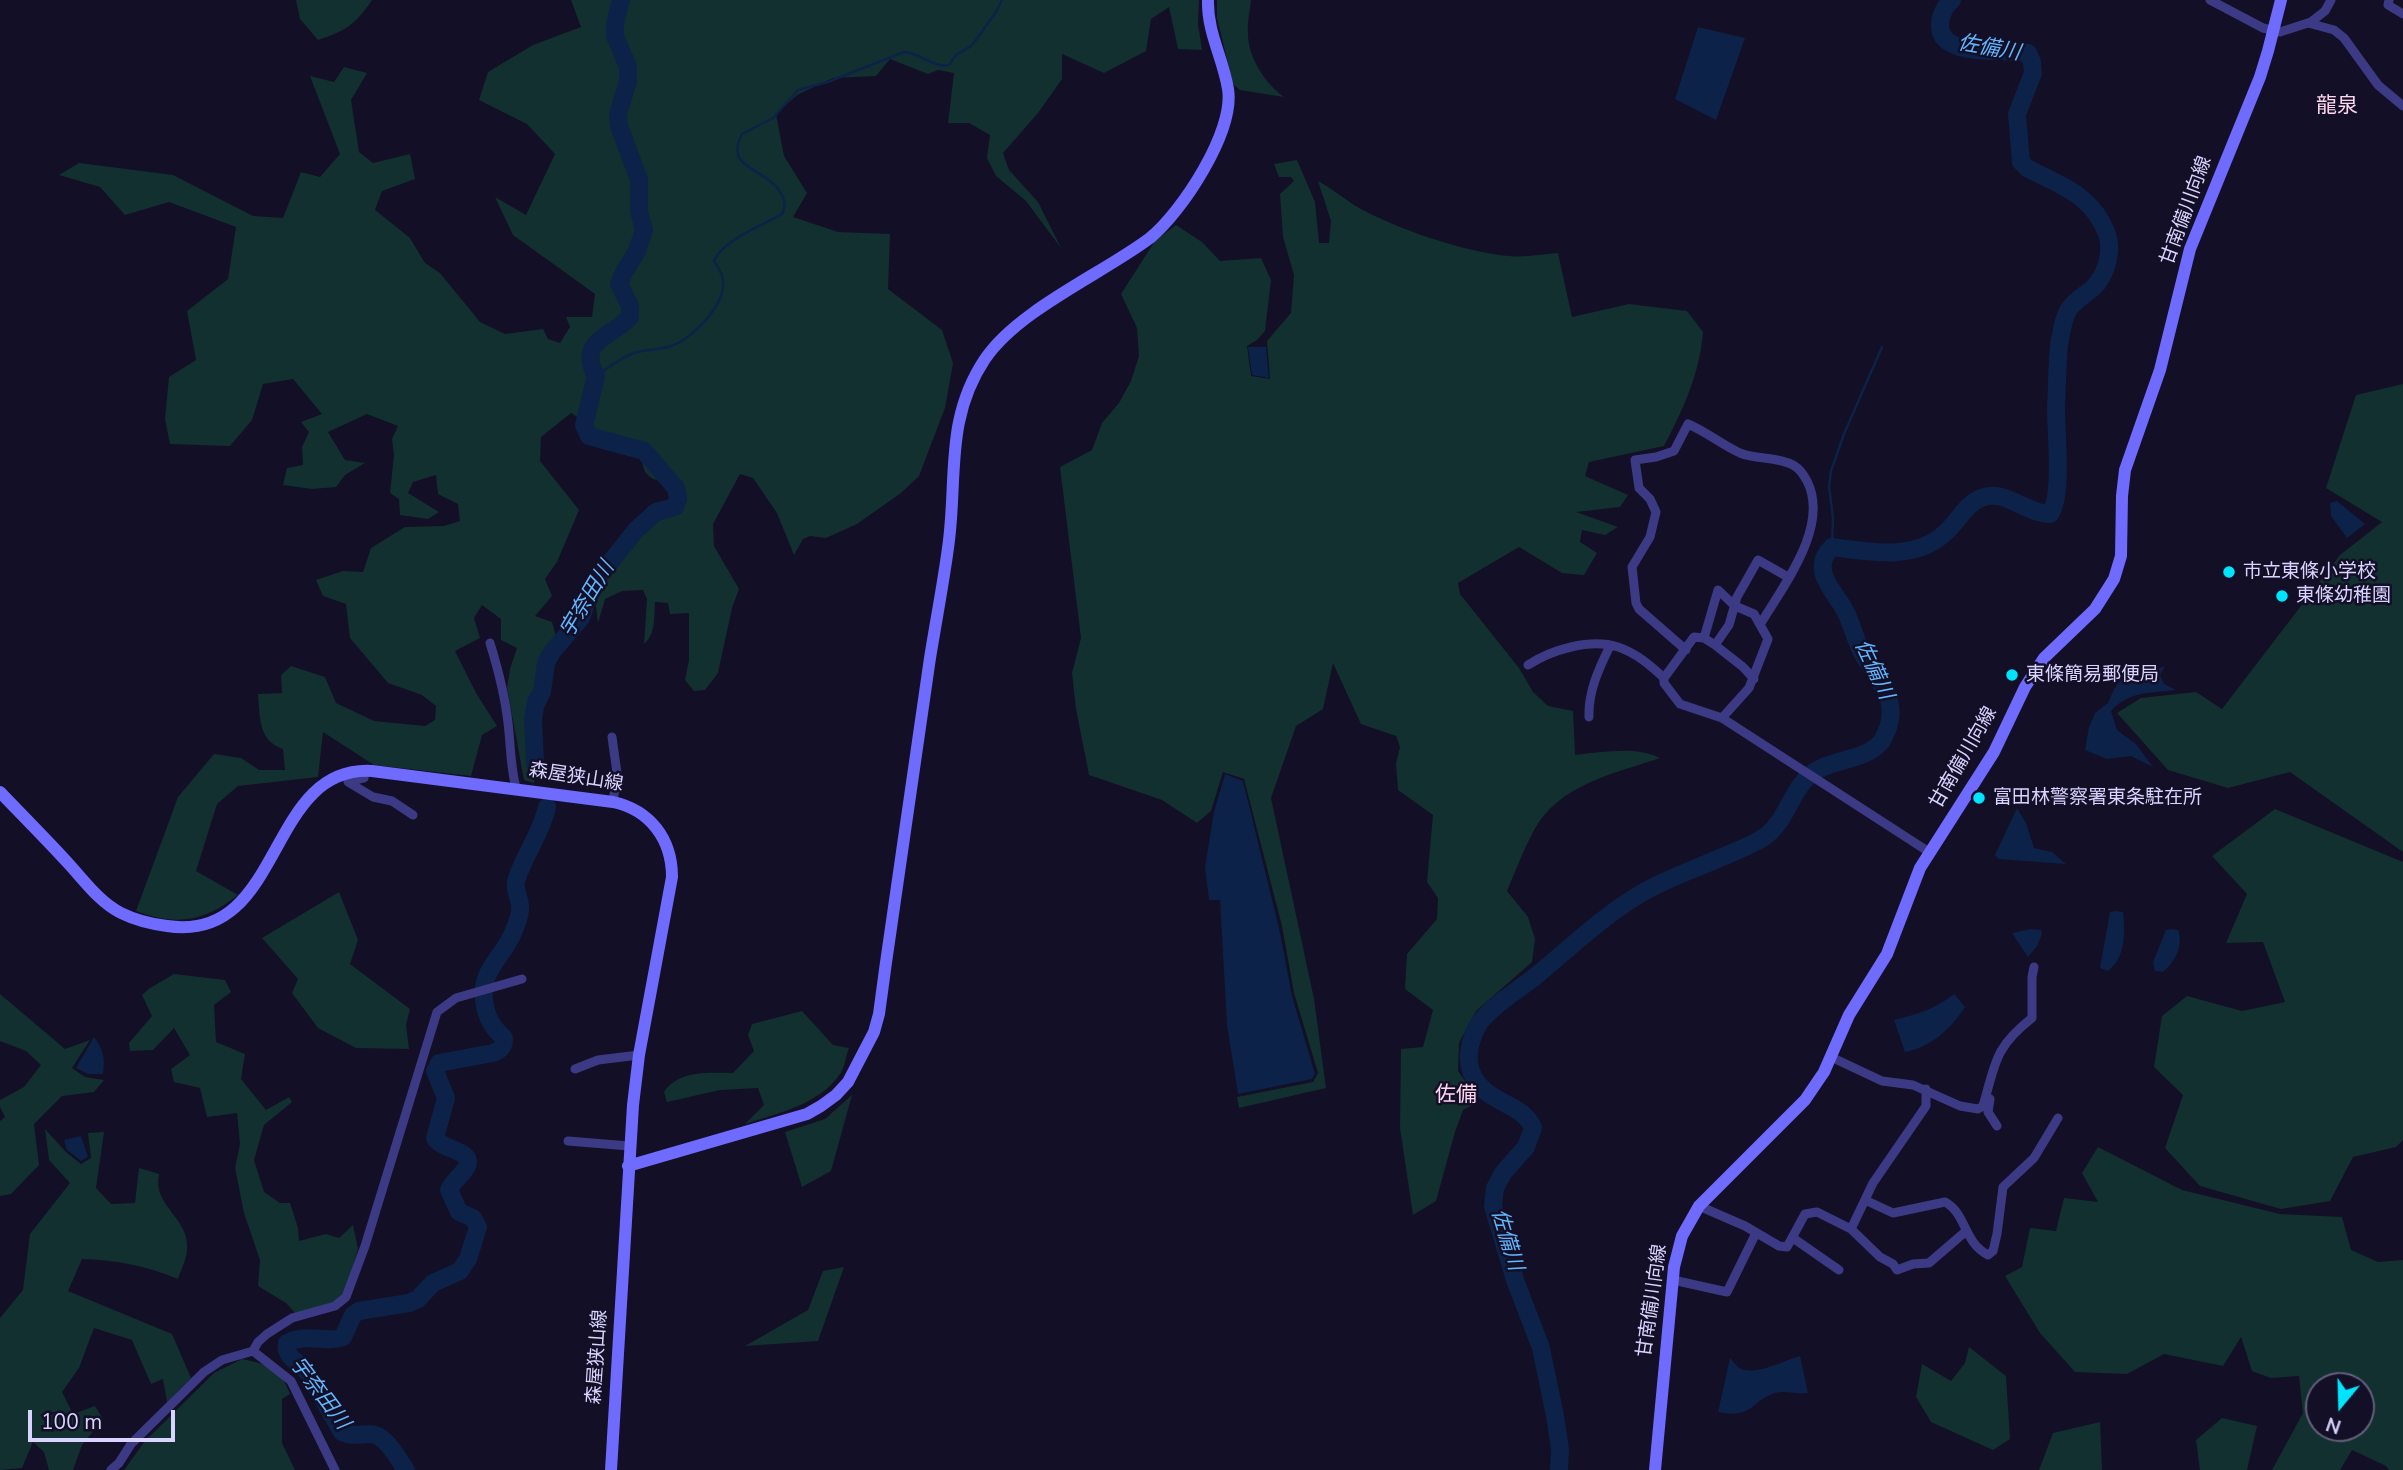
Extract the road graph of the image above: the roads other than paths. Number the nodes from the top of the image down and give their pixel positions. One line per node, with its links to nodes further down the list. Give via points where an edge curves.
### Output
1 (1208, 0): 41 (main road, via 1209,29 1226,75 1228,110 1216,145 1185,199 1150,238 1008,333 986,358 962,405 948,549 874,1032 848,1082 807,1114)
2 (2210, 0): 8 (street)
3 (2281, 0): 8 (main road, 甘南備川向線)
4 (2331, 0): 7 (street, via 2325,11)
5 (2389, 0): 6 (street, via 2391,9)
6 (2403, 14)
7 (2308, 23): 8 (street); 9 (street, via 2334,30 2344,38 2378,85)
8 (2274, 31): 29 (main road, 甘南備川向線, via 2190,249 2160,370 2125,470 2121,555 2114,579 2095,609 2034,672 1994,752)
9 (2403, 106)
10 (1788, 577): 11 (street, via 1758,560); 12 (street); 17 (street, via 1808,539 1814,501 1802,472 1794,465 1740,452 1688,424 1674,451 1635,460 1639,488 1656,512 1650,537 1632,567 1636,603)
11 (1735, 606): 12 (street, via 1754,614); 13 (street, via 1718,590); 15 (street)
12 (1761, 623): 20 (street, via 1768,639)
13 (1704, 638): 15 (street); 17 (street, via 1694,637)
14 (490, 643): 25 (street, via 500,676)
15 (1715, 645): 20 (street)
16 (1611, 646): 18 (street, via 1572,646 1548,652); 19 (street, via 1644,660); 21 (street, via 1591,690)
17 (1686, 650): 19 (street)
18 (1528, 665)
19 (1664, 678): 22 (street, via 1681,704)
20 (1754, 679): 22 (street)
21 (1589, 717)
22 (1723, 718): 29 (street)
23 (612, 737): 27 (street, via 617,773)
24 (365, 770): 25 (main road, 森屋狭山線); 26 (main road, 森屋狭山線, via 341,775 316,790 301,805 250,893 223,916 194,927 149,923 112,907); 28 (street, via 364,778 348,782)
25 (516, 788): 27 (main road, 森屋狭山線)
26 (0, 792)
27 (613, 802): 32 (main road, 森屋狭山線, via 639,811 653,823 672,868)
28 (413, 815)
29 (1929, 852): 33 (main road, 甘南備川向線, via 1887,954 1849,1015)
30 (2034, 967): 36 (street, via 2032,1018 2002,1048)
31 (522, 979): 50 (street, via 456,998 437,1012 346,1297 335,1306 292,1318)
32 (639, 1055): 34 (street, via 598,1060); 40 (main road, 森屋狭山線)
33 (1831, 1057): 35 (street, via 1882,1081); 43 (main road, 甘南備川向線, via 1805,1100)
34 (575, 1069)
35 (1926, 1089): 36 (street, via 1972,1110 1983,1106); 42 (street, via 1926,1106)
36 (1986, 1092): 38 (street, via 1988,1112)
37 (2058, 1118): 45 (street, via 2034,1158 2003,1187 1993,1251 1988,1255 1981,1251)
38 (1997, 1126)
39 (568, 1141): 40 (street)
40 (629, 1146): 41 (main road, 森屋狭山線)
41 (628, 1166): 53 (main road, 森屋狭山線)
42 (1865, 1200): 44 (street); 45 (street, via 1893,1213 1945,1202 1957,1212)
43 (1699, 1206): 46 (street); 49 (main road, 甘南備川向線, via 1682,1236)
44 (1851, 1229): 45 (street, via 1897,1270 1929,1263); 47 (street, via 1811,1211 1805,1213)
45 (1965, 1232)
46 (1756, 1233): 47 (street, via 1787,1247); 49 (street, via 1727,1292)
47 (1793, 1238): 48 (street)
48 (1839, 1270)
49 (1673, 1280): 54 (main road, 甘南備川向線)
50 (253, 1350): 51 (street, via 222,1360 204,1372); 52 (street, via 292,1381)
51 (111, 1470)
52 (335, 1470)
53 (611, 1470)
54 (1655, 1470)

